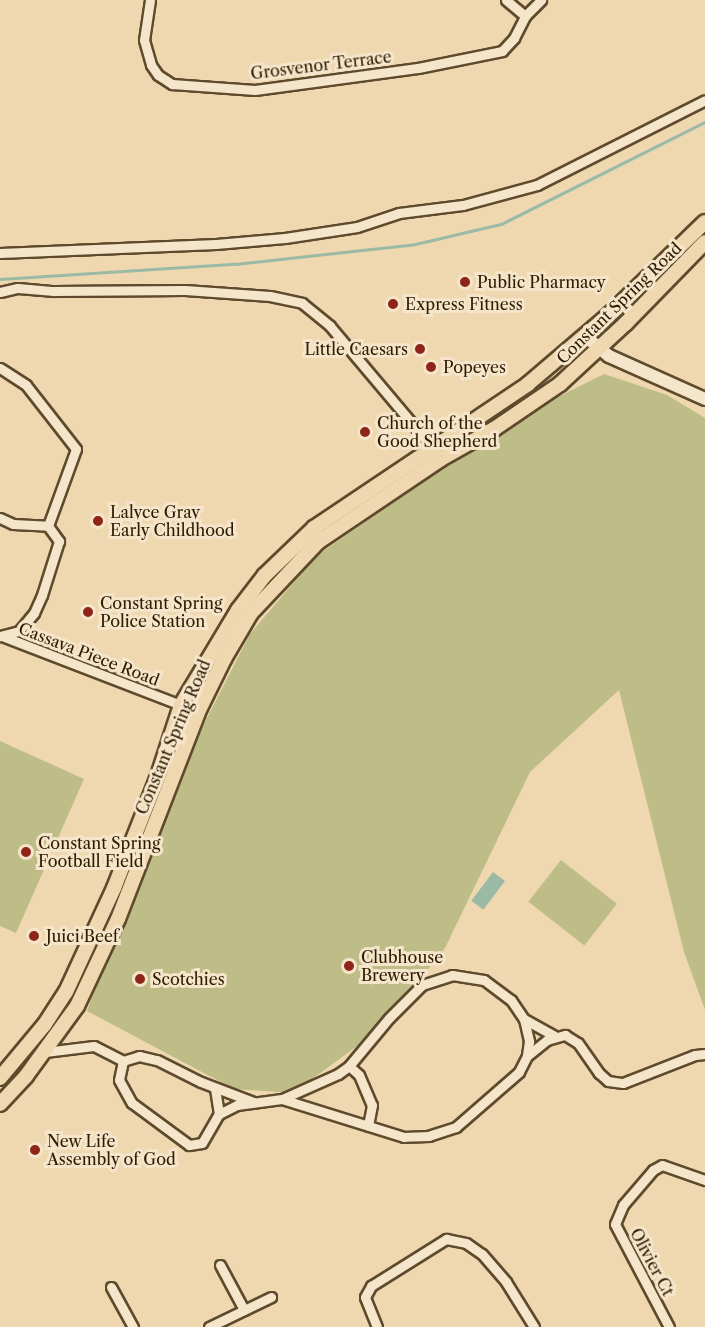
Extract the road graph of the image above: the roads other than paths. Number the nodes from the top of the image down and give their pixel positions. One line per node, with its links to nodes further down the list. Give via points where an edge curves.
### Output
1 (149, 0): 4 (street, Grosvenor Terrace, via 144,40 158,75 172,84 255,90 418,68 502,51)
2 (506, 0): 4 (street)
3 (541, 0): 4 (street, Grosvenor Terrace)
4 (525, 16)
5 (705, 100): 8 (street, via 537,185 463,204 399,213 357,227 285,238)
6 (705, 222): 10 (main road, Constant Spring Road)
7 (705, 242): 11 (main road, Constant Spring Road)
8 (0, 253)
9 (0, 292): 14 (street, via 18,288 185,290 270,296 302,303 330,326)
10 (585, 336): 11 (main road); 14 (main road, Constant Spring Road)
11 (599, 349): 13 (main road); 14 (main road, Constant Spring Road, via 560,384 494,429)
12 (0, 368): 16 (street, via 26,385 75,449)
13 (705, 399)
14 (437, 454): 18 (main road, Constant Spring Road, via 314,528 265,575 233,618); 19 (main road, Constant Spring Road, via 318,542 251,613)
15 (0, 518): 16 (street, via 13,524)
16 (48, 526): 17 (street, Cassava Piece Road, via 59,541 42,595 19,631)
17 (1, 636): 18 (street, Cassava Piece Road)
18 (181, 705): 19 (street, Cassava Piece Road); 27 (main road, Constant Spring Road, via 114,888 66,992)
19 (200, 708): 22 (main road, Constant Spring Road, via 118,919 77,1006)
20 (524, 1019): 21 (street); 24 (street, via 529,1041); 26 (street, via 511,1000 484,980 452,975 422,984)
21 (555, 1036): 23 (street, via 571,1037 598,1073 608,1081 623,1083); 24 (street)
22 (45, 1052): 25 (street, via 93,1046); 31 (main road, Constant Spring Road)
23 (705, 1054)
24 (527, 1056): 33 (street, via 519,1072 456,1127 429,1136 404,1137)
25 (123, 1061): 28 (street, via 139,1056 157,1060); 32 (street, via 119,1080 132,1103 189,1144 202,1143)
26 (349, 1066): 29 (street); 33 (street, via 359,1074 372,1105)
27 (0, 1078)
28 (215, 1088): 30 (street); 32 (street)
29 (282, 1099): 30 (street); 33 (street)
30 (253, 1102): 32 (street)
31 (0, 1104)
32 (219, 1114)
33 (368, 1126)
34 (705, 1180): 43 (street, Olivier Ct, via 662,1165 623,1205 615,1224)
35 (220, 1265): 38 (street)
36 (111, 1287): 39 (street)
37 (271, 1297): 38 (street)
38 (244, 1310): 40 (street)
39 (133, 1327)
40 (209, 1327)
41 (377, 1327): 42 (street, via 365,1297 371,1286 446,1239 466,1243 482,1254 507,1282)
42 (534, 1327)
43 (669, 1327)

